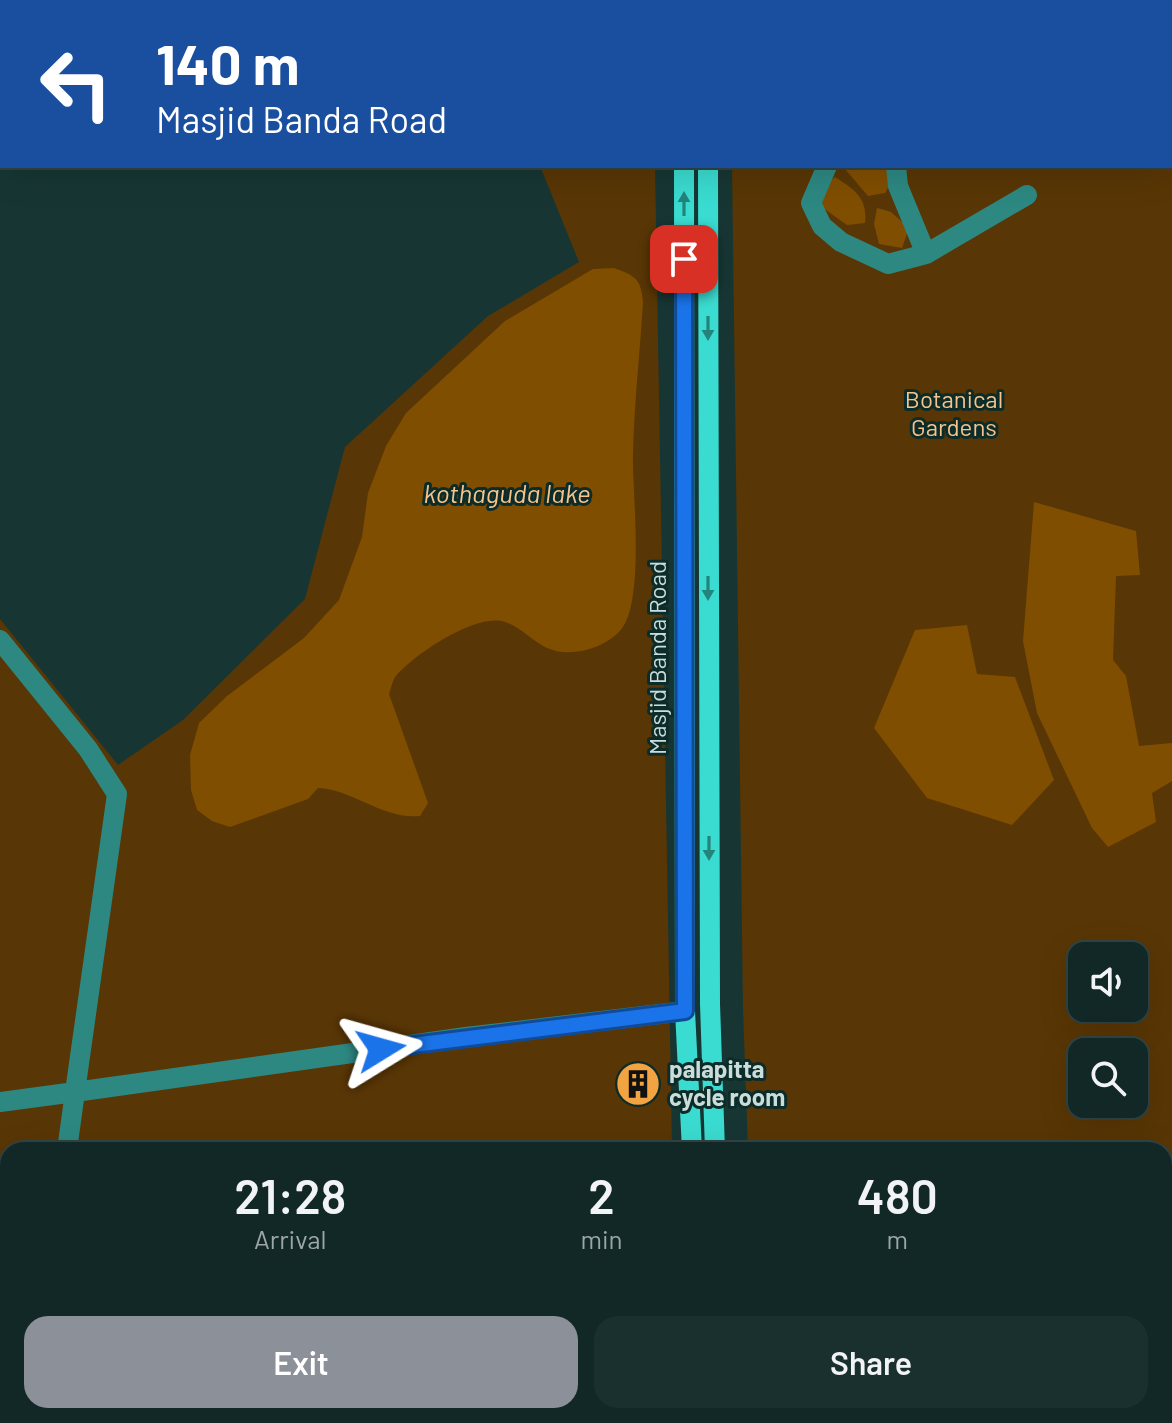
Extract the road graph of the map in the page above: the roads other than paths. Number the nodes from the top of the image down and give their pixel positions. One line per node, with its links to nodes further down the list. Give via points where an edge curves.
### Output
1 (684, 168): 8 (main road, Masjid Banda Road, one-way to 1)
2 (708, 168): 13 (main road, Masjid Banda Road, one-way to 13)
3 (826, 168): 6 (street, via 811,203 822,226 841,242 888,264)
4 (896, 168): 6 (street, via 898,186)
5 (1027, 195): 6 (street)
6 (926, 254)
7 (0, 640): 9 (street, via 88,749 117,794)
8 (685, 1011): 9 (street); 12 (main road, Masjid Banda Road)
9 (75, 1092): 10 (street); 11 (street)
10 (0, 1102)
11 (68, 1142)
12 (692, 1142)
13 (715, 1142)

